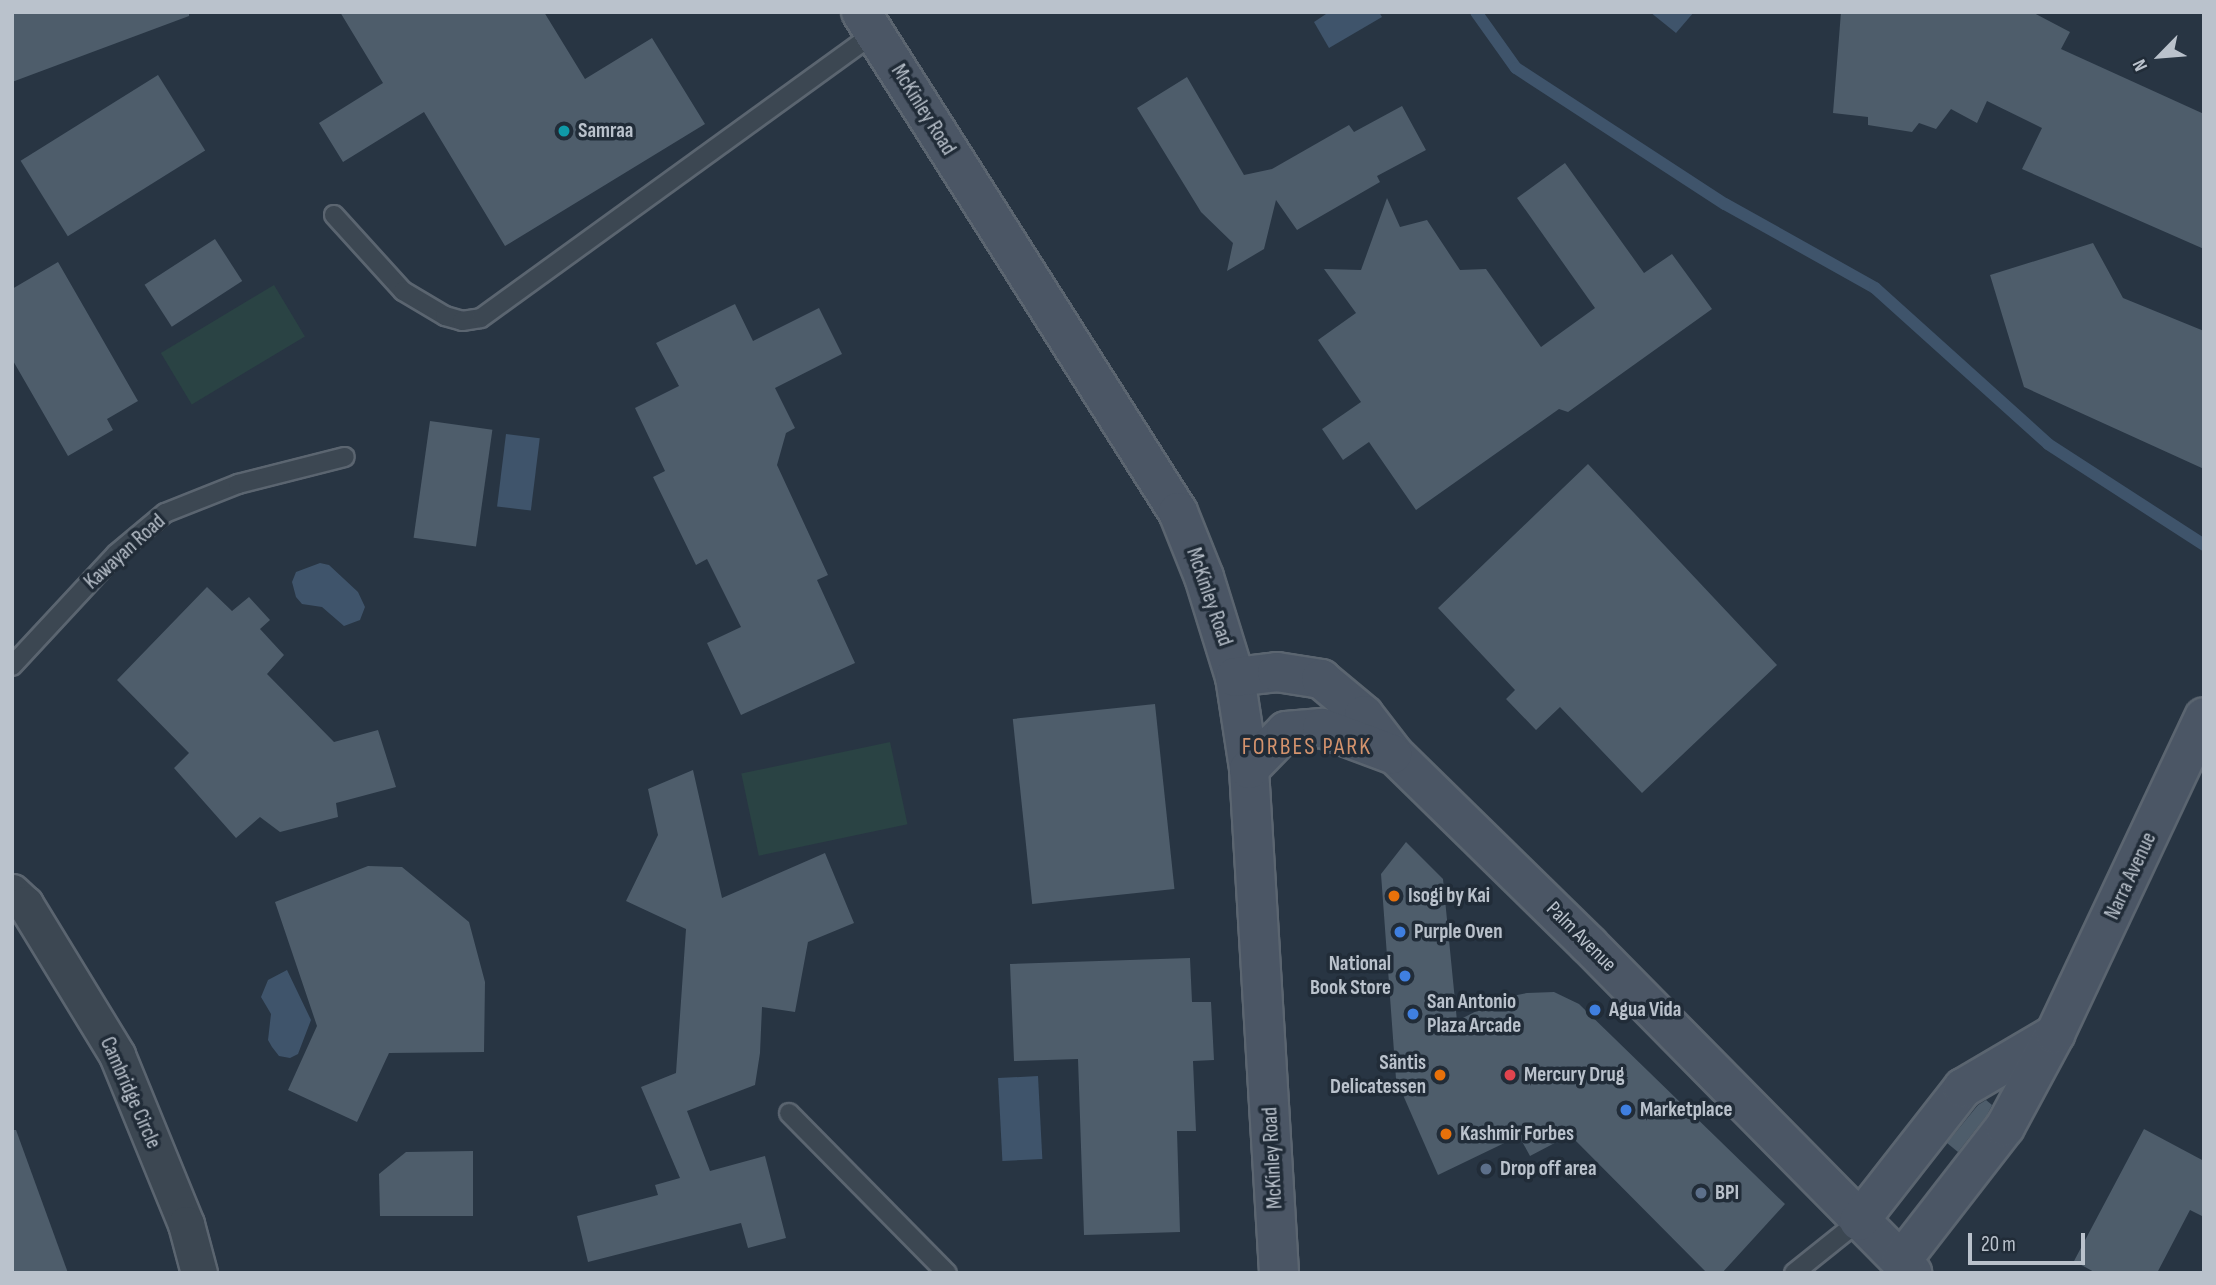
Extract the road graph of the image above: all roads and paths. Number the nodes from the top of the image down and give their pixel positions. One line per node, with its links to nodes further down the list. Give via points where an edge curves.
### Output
1 (868, 23): 2 (lane, via 481,318 462,321 445,316 403,291); 5 (street, McKinley Road, via 1178,512 1205,577)
2 (334, 215)
3 (345, 457): 4 (lane, Kawayan Road, via 238,484 165,513 116,554)
4 (12, 666)
5 (1235, 677): 7 (street, Palm Avenue, via 1277,672 1321,679 1364,715); 8 (street, McKinley Road)
6 (2204, 718): 10 (street, Narra Avenue)
7 (1394, 754): 8 (street, Palm Avenue, via 1322,728 1286,731); 12 (street, Palm Avenue)
8 (1249, 769): 16 (street, McKinley Road)
9 (12, 892): 14 (street, Cambridge Circle, via 25,904 117,1055 186,1224)
10 (2055, 1034): 12 (street, via 1963,1088); 13 (street, Narra Avenue, via 2005,1127)
11 (789, 1113): 15 (lane)
12 (1859, 1221): 13 (street, Palm Avenue); 17 (lane)
13 (1901, 1269)
14 (199, 1273)
15 (947, 1273)
16 (1279, 1273)
17 (1794, 1273)

